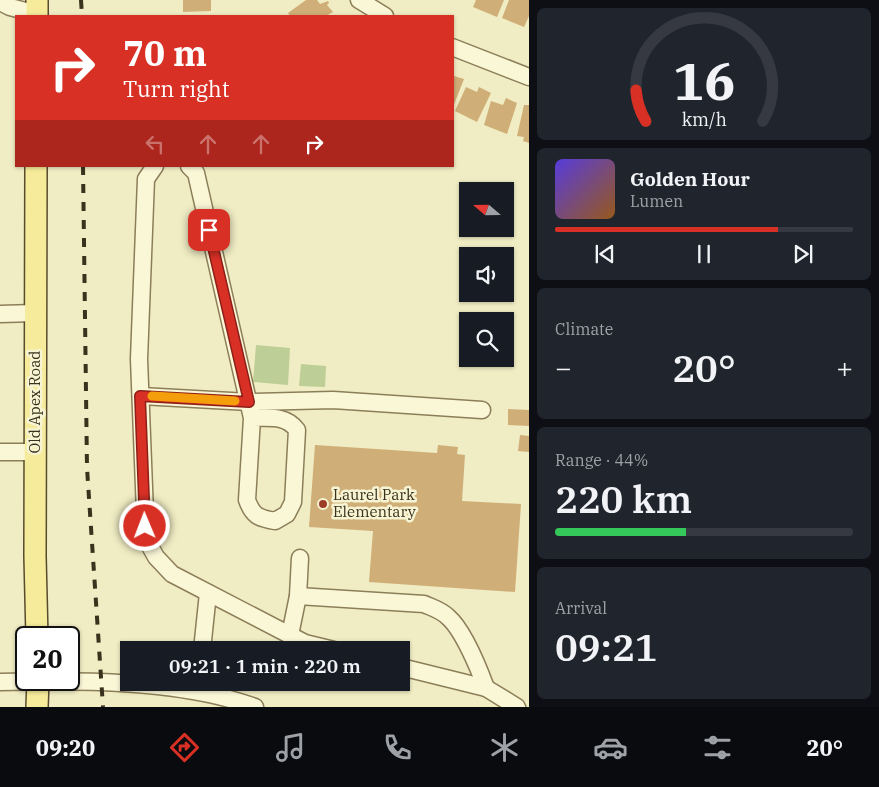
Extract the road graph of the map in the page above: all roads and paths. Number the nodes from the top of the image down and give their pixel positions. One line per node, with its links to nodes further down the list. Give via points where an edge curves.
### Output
1 (359, 0): 4 (street)
2 (0, 2): 3 (street, via 10,7)
3 (37, 10)
4 (383, 15)
5 (454, 48): 6 (street)
6 (529, 77)
7 (36, 167): 11 (main road, Old Apex Road)
8 (154, 167): 12 (street, via 146,179)
9 (190, 167): 13 (street, via 196,173)
10 (0, 314): 11 (street)
11 (35, 314): 17 (main road, Old Apex Road)
12 (140, 396): 13 (street); 19 (street, via 146,538 156,557 172,574)
13 (249, 402): 14 (street, via 333,400); 15 (street)
14 (482, 410)
15 (252, 418): 15 (street, via 247,500 252,512 262,519 275,521 287,514 293,502 297,430 292,423 280,418)
16 (0, 452): 17 (street)
17 (36, 452): 21 (main road, Old Apex Road)
18 (300, 558): 20 (street)
19 (208, 592): 22 (street); 23 (street)
20 (298, 596): 22 (street); 30 (street, via 424,604 438,610 450,618 477,663)
21 (37, 626)
22 (290, 635): 24 (street)
23 (203, 641)
24 (301, 641)
25 (410, 669): 30 (street)
26 (15, 681): 27 (street)
27 (0, 682)
28 (80, 682): 29 (street)
29 (120, 684)
30 (486, 688): 35 (street)
31 (38, 691): 33 (main road)
32 (206, 691): 34 (street)
33 (37, 707)
34 (255, 707)
35 (517, 707)

